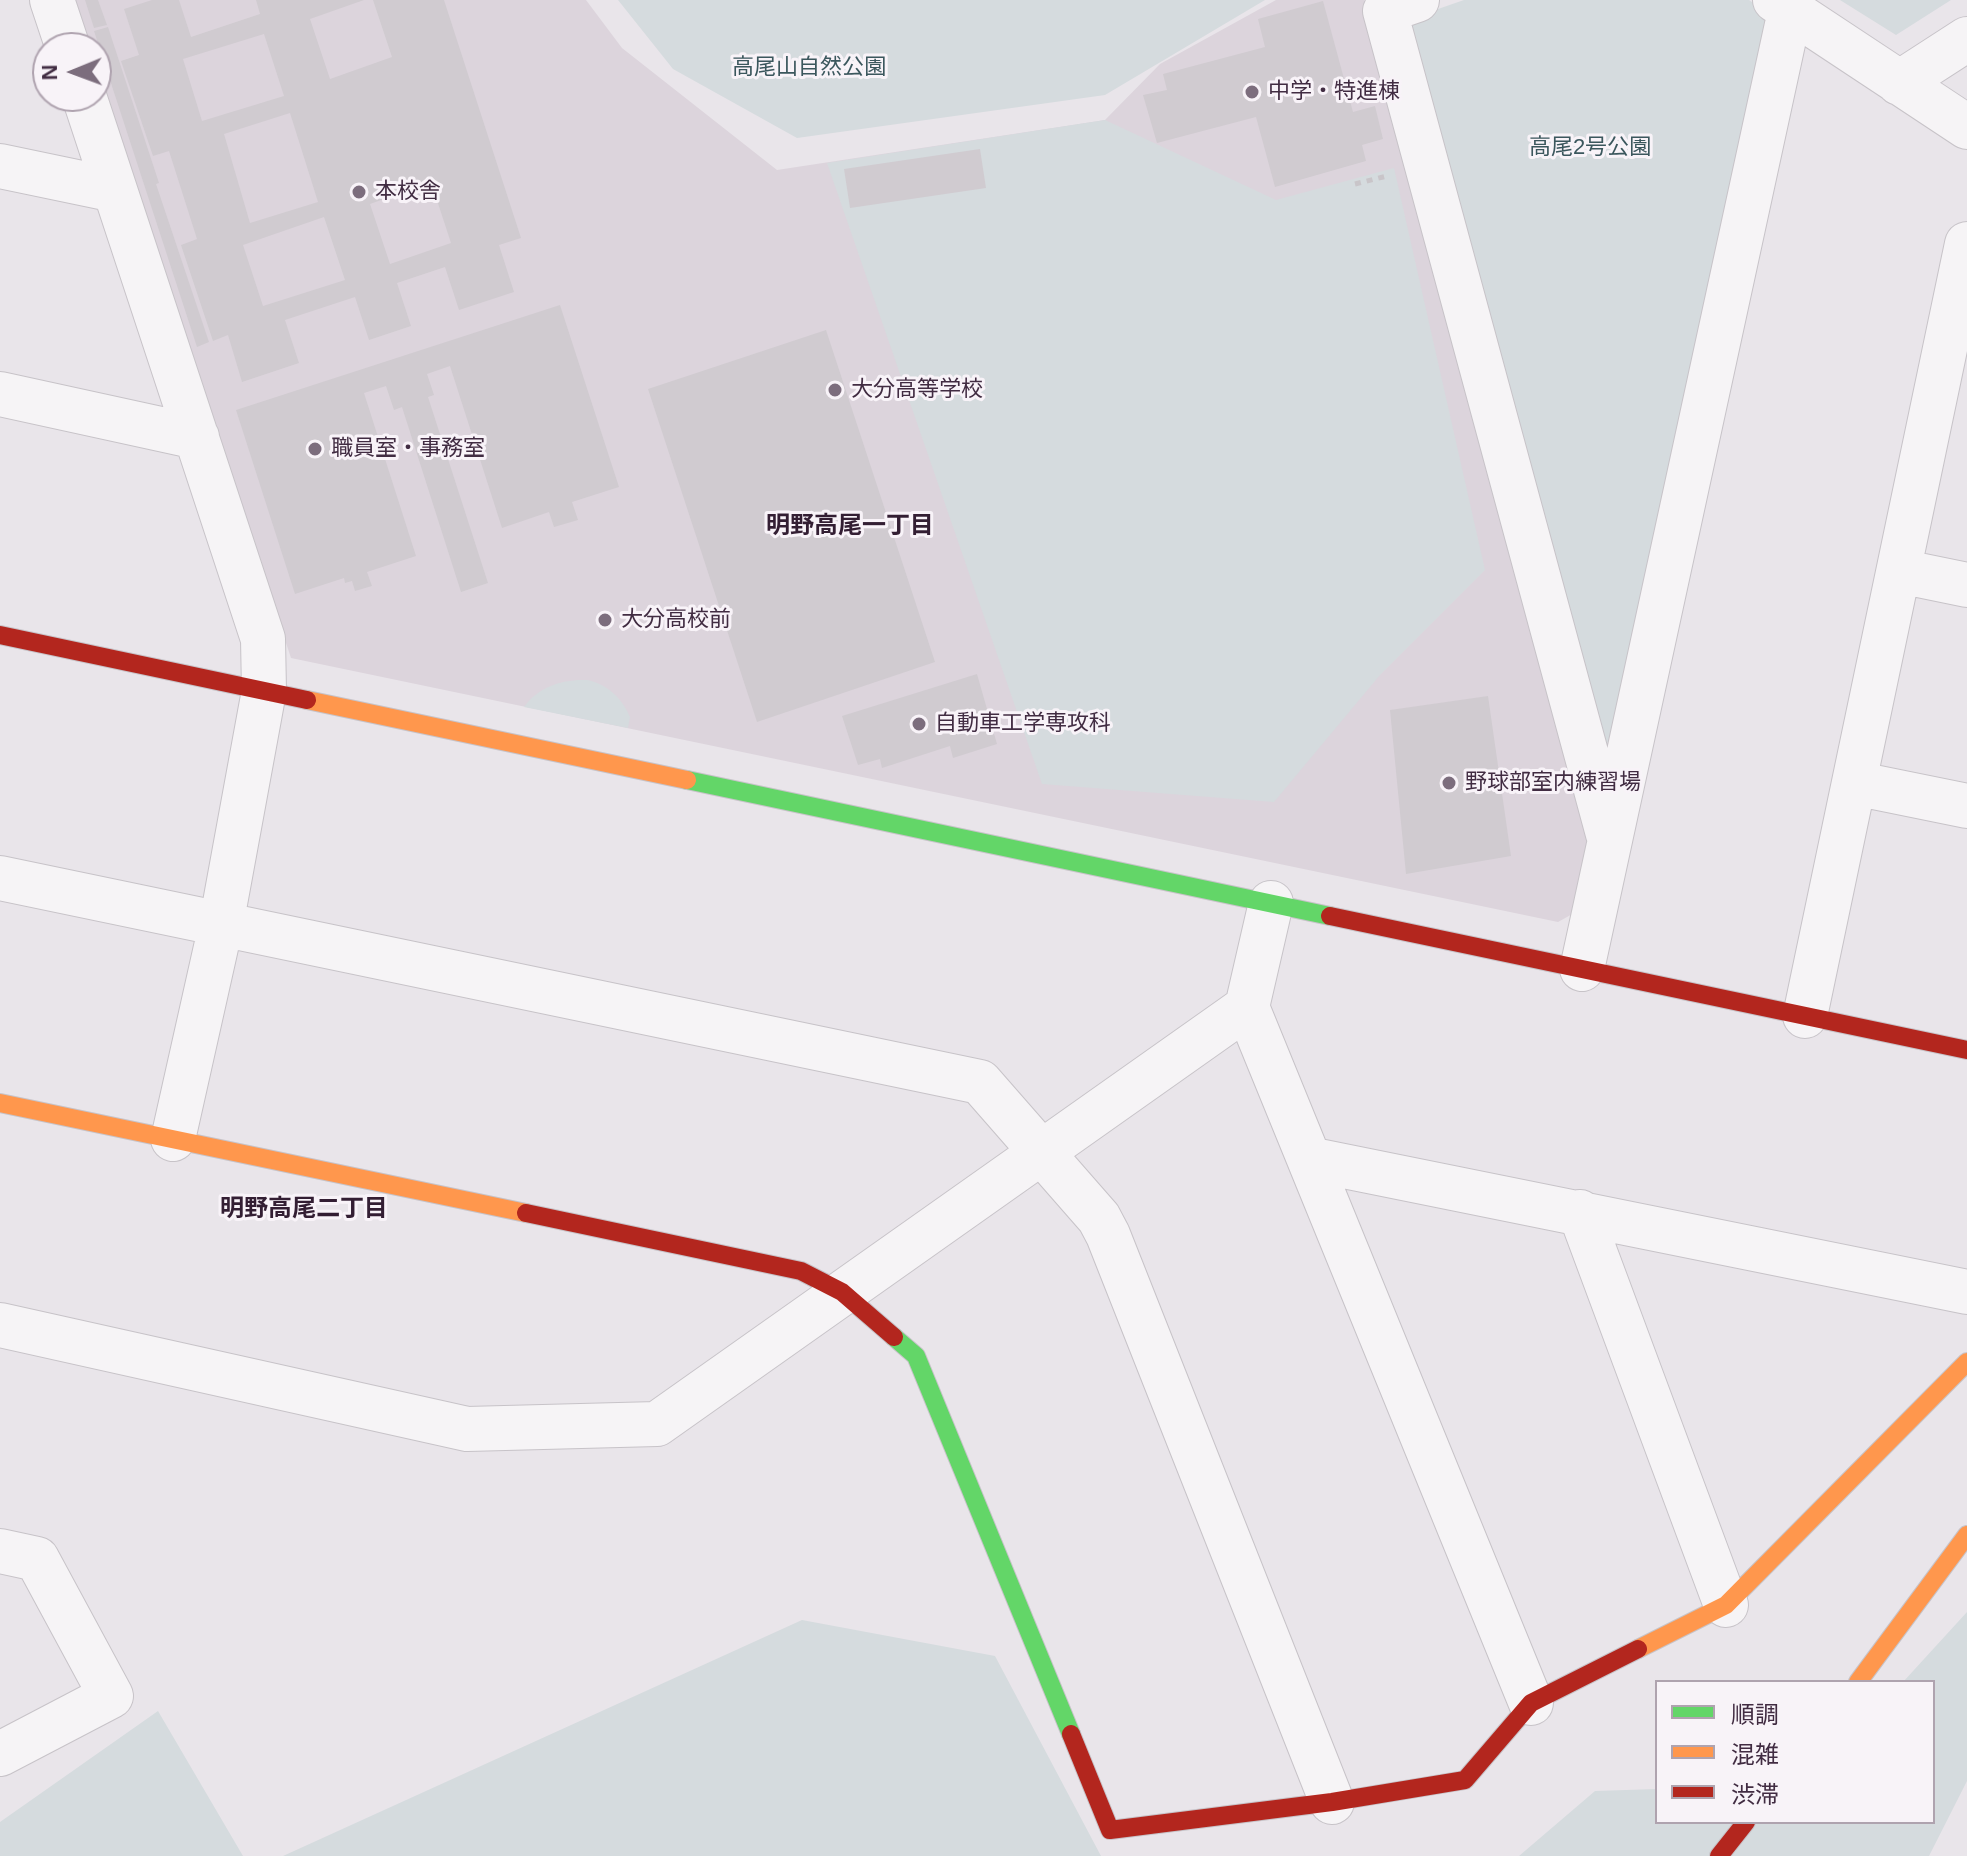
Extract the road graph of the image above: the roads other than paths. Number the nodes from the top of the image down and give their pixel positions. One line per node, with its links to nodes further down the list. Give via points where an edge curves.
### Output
1 (52, 0): 4 (street)
2 (1417, 0): 21 (street, via 1385,11)
3 (1782, 5): 6 (street); 21 (street)
4 (63, 32)
5 (1967, 39): 6 (street)
6 (1899, 83): 8 (street)
7 (89, 112): 10 (street)
8 (1967, 127)
9 (0, 166): 10 (street)
10 (115, 190): 14 (street)
11 (1967, 244): 12 (street)
12 (1956, 354): 15 (street)
13 (0, 394): 14 (street)
14 (197, 437): 18 (street, via 263,639)
15 (1899, 571): 16 (street); 19 (street)
16 (1967, 585)
17 (0, 635): 18 (street)
18 (264, 691): 23 (street); 24 (street)
19 (1854, 783): 20 (street); 27 (street)
20 (1967, 806)
21 (1610, 841): 25 (street)
22 (0, 878): 24 (street)
23 (1271, 903): 25 (street); 26 (street)
24 (221, 925): 30 (street); 31 (street, via 980,1082)
25 (1582, 969): 27 (street)
26 (1247, 1007): 31 (street); 32 (street)
27 (1805, 1016): 28 (street)
28 (1967, 1050)
29 (0, 1103): 30 (street)
30 (173, 1139): 34 (street, via 801,1271)
31 (1041, 1152): 34 (street); 44 (street, via 1108,1235)
32 (1309, 1159): 33 (street); 42 (street)
33 (1580, 1212): 35 (street); 40 (street)
34 (842, 1292): 36 (street, via 657,1424 467,1429); 44 (street, via 916,1356 1110,1830)
35 (1967, 1292)
36 (0, 1325)
37 (1967, 1362): 40 (street)
38 (1967, 1535): 41 (street)
39 (0, 1551): 43 (street, via 37,1559 111,1696)
40 (1726, 1605): 42 (street)
41 (1859, 1680)
42 (1531, 1703): 44 (street, via 1465,1780)
43 (0, 1754)
44 (1332, 1802)
45 (1744, 1824): 46 (street)
46 (1719, 1856)

